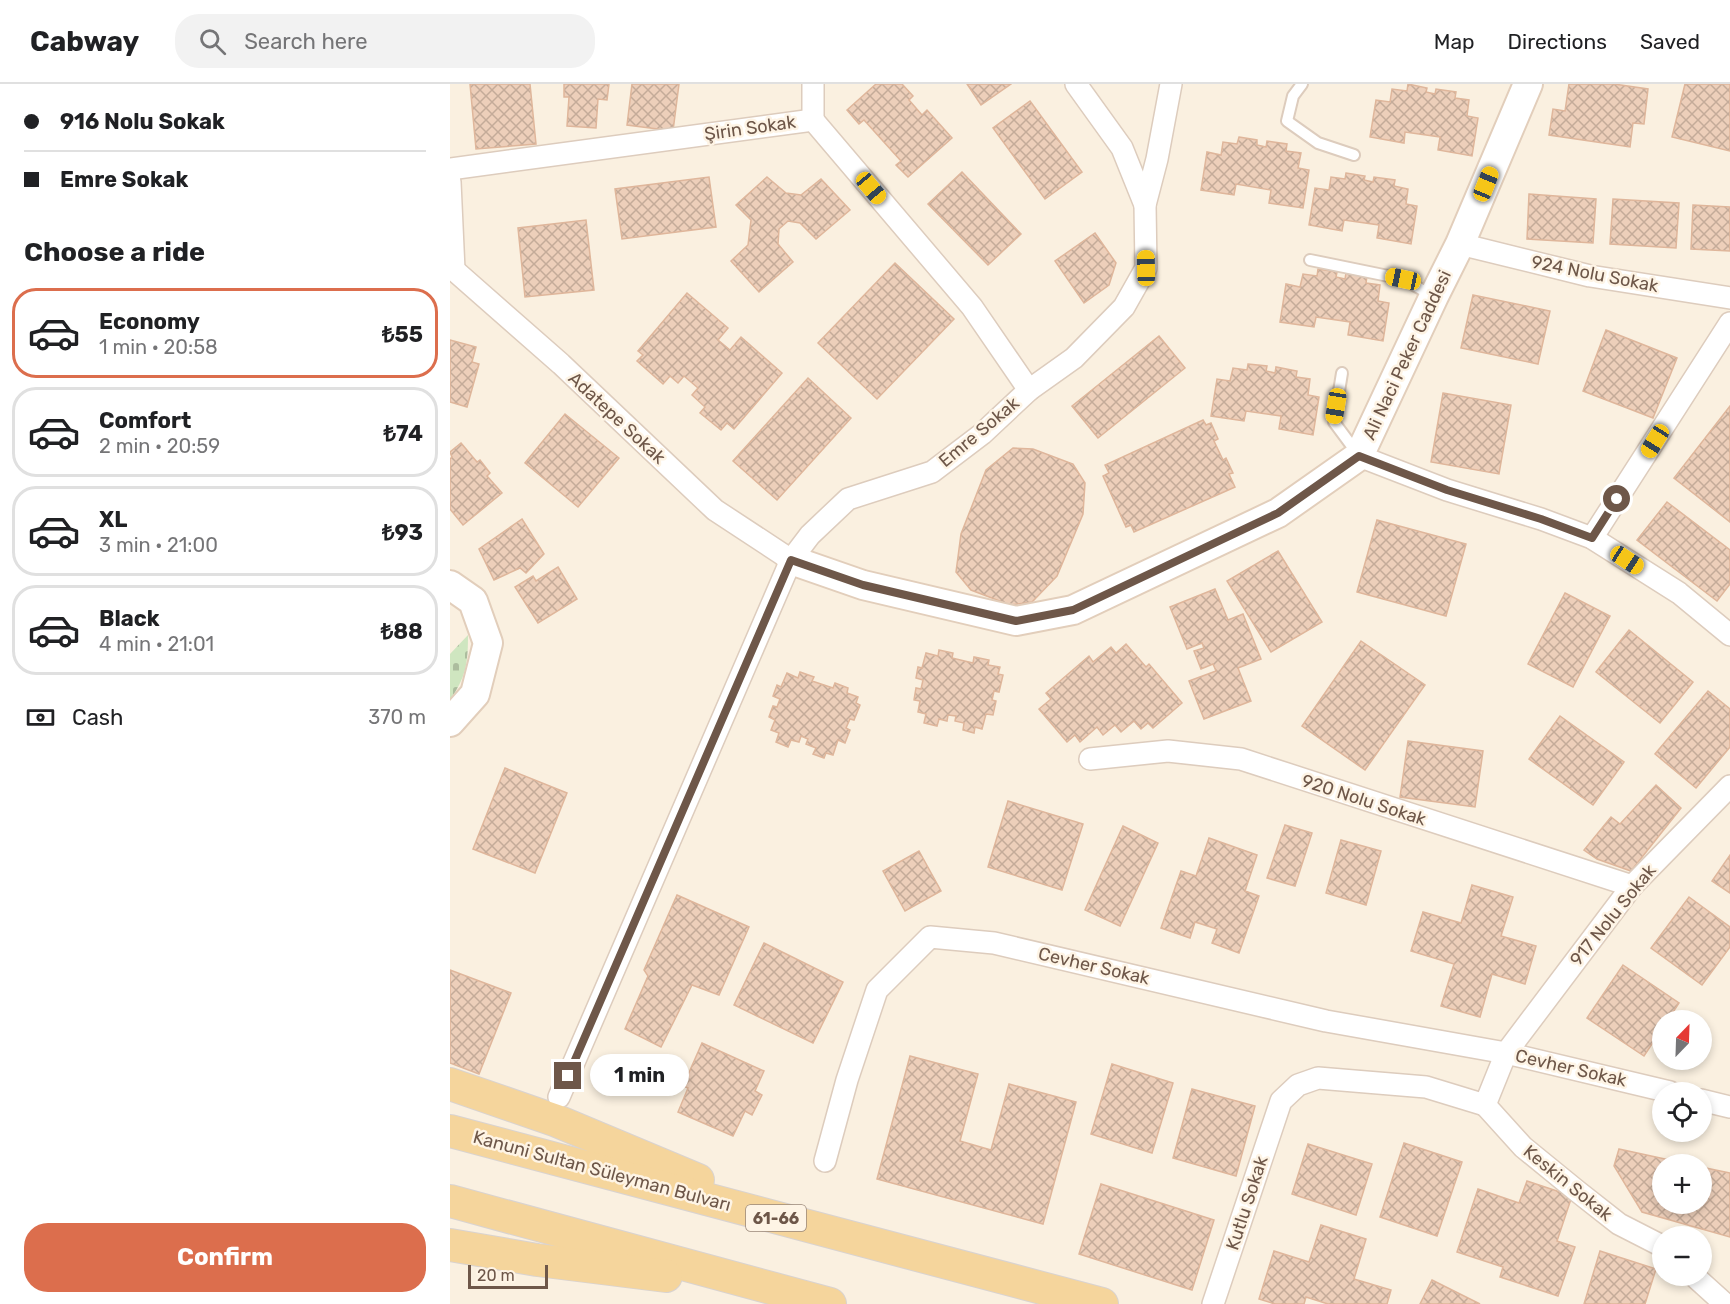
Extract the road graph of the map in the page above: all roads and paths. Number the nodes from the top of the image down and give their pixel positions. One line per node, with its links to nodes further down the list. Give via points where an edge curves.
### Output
1 (813, 84): 6 (street)
2 (1076, 84): 10 (street, via 1122,148)
3 (1171, 84): 10 (street, Emre Sokak)
4 (1302, 84): 7 (lane, via 1293,96 1287,121 1318,143)
5 (1527, 84): 11 (street, Ali Naci Peker Caddesi)
6 (813, 120): 8 (street, Şirin Sokak); 18 (street, Şirin Sokak, via 972,307)
7 (1354, 155)
8 (450, 169)
9 (450, 182): 13 (street)
10 (1145, 205): 18 (street, Emre Sokak, via 1146,268 1124,307 1074,358)
11 (1461, 244): 14 (street, Ali Naci Peker Caddesi); 15 (street, 924 Nolu Sokak, via 1590,276)
12 (1310, 260): 14 (lane, via 1403,279)
13 (452, 269): 21 (street, Adatepe Sokak, via 561,364 715,510)
14 (1434, 296): 19 (street, Ali Naci Peker Caddesi)
15 (1730, 298)
16 (1730, 324): 20 (street)
17 (1342, 373): 19 (lane, via 1334,422)
18 (1029, 390): 21 (street, Emre Sokak, via 982,434 932,472 849,499 810,535)
19 (1359, 456): 20 (street); 21 (street, Ali Naci Peker Caddesi, via 1278,513 1073,610 1016,621 863,585)
20 (1592, 538): 23 (street, via 1679,593)
21 (791, 560): 31 (street, Emre Sokak)
22 (450, 585): 24 (street, via 473,601 489,643 475,694)
23 (1730, 635)
24 (450, 722)
25 (1090, 759): 27 (street, 920 Nolu Sokak, via 1168,751 1241,759)
26 (1730, 786): 27 (street, 917 Nolu Sokak)
27 (1632, 886): 28 (street, 917 Nolu Sokak)
28 (1506, 1053): 30 (street, Cevher Sokak); 33 (street, Cevher Sokak); 36 (street, Cevher Sokak, via 1326,1021 994,943 930,937 877,990)
29 (450, 1084): 38 (main road, 61-66, via 556,1121)
30 (1652, 1088)
31 (559, 1097)
32 (1712, 1103): 34 (street)
33 (1485, 1106): 39 (street, Keskin Sokak, via 1523,1147 1577,1191 1619,1224); 45 (street, Kutlu Sokak, via 1426,1087 1318,1078 1298,1085 1281,1101)
34 (1730, 1107)
35 (450, 1131): 38 (main road, Kanuni Sultan Süleyman Bulvarı / 61-66)
36 (825, 1161)
37 (450, 1201): 42 (main road)
38 (807, 1226): 44 (main road, Kanuni Sultan Süleyman Bulvarı / 61-66)
39 (1652, 1241)
40 (450, 1245): 42 (main road)
41 (1705, 1286): 46 (street)
42 (782, 1291): 43 (main road)
43 (830, 1304)
44 (1102, 1304)
45 (1213, 1304)
46 (1725, 1304)

